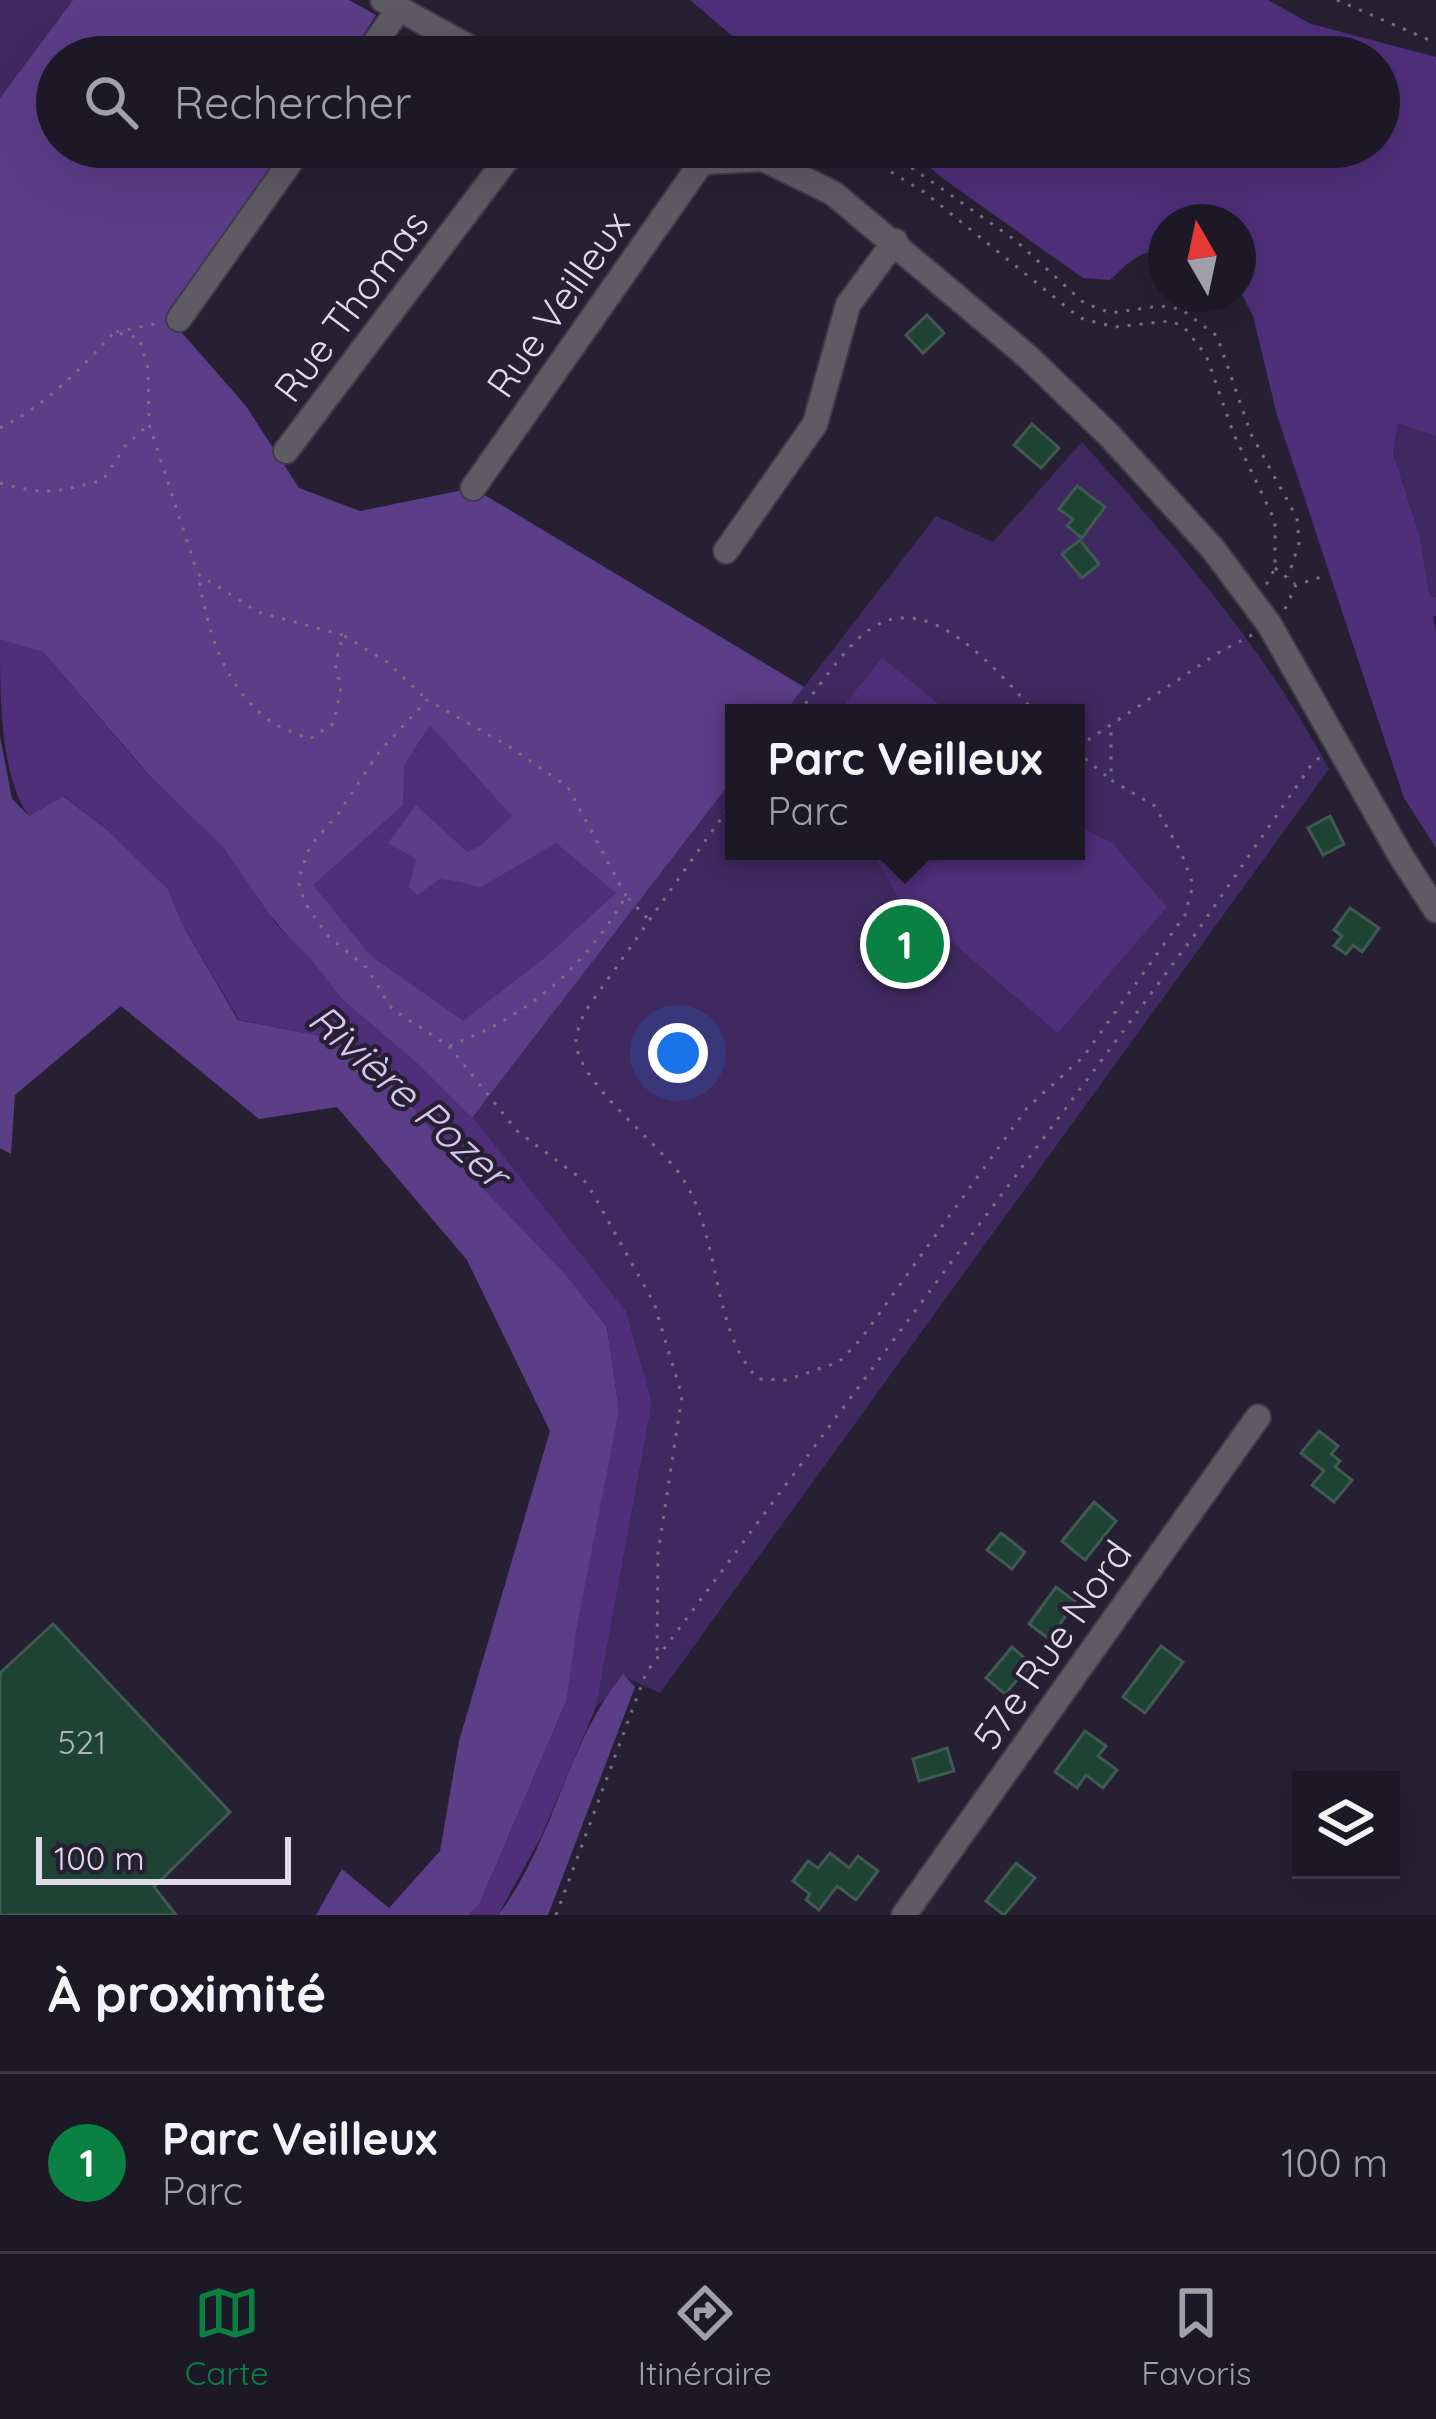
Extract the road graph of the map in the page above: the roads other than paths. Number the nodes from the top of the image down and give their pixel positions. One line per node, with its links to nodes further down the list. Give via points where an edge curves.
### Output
1 (391, 4): 2 (street); 3 (street)
2 (375, 36)
3 (449, 36)
4 (286, 168): 9 (street)
5 (500, 168): 10 (street, Rue Thomas)
6 (698, 168): 11 (street, Rue Veilleux)
7 (782, 168): 8 (street, via 833,193)
8 (895, 242): 12 (street, via 848,305 815,424); 13 (street, via 1109,435 1213,549 1269,624)
9 (179, 319)
10 (286, 451)
11 (473, 488)
12 (726, 551)
13 (1436, 910)
14 (1258, 1417): 15 (street, 57e Rue Nord)
15 (904, 1915)

